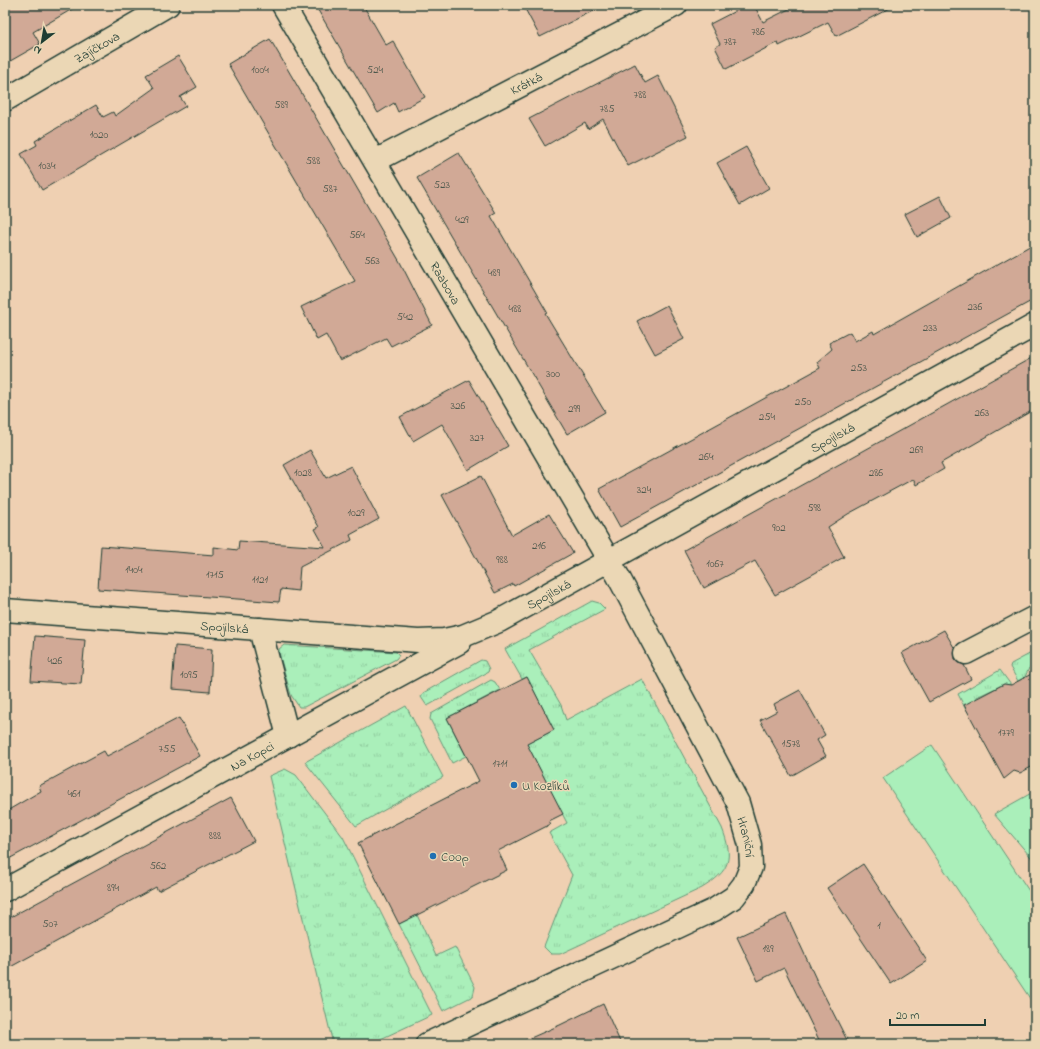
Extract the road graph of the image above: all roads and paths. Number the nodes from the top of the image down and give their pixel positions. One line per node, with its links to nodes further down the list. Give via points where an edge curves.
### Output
1 (168, 5): 4 (street, Zajíčkova)
2 (283, 5): 5 (street, Raabova)
3 (676, 5): 5 (street, Krátká)
4 (5, 100)
5 (375, 161): 7 (street, Raabova)
6 (1035, 325): 7 (street, Spojilská)
7 (609, 561): 10 (street, Spojilská); 15 (street, Hraniční, via 738,802 750,844 751,867 744,884 734,897 714,910)
8 (5, 610): 11 (street, Spojilská)
9 (1035, 617): 12 (street)
10 (499, 621): 11 (street, Spojilská, via 463,636 418,641); 13 (street, Na Kopci)
11 (260, 630): 13 (street)
12 (966, 653)
13 (288, 736): 14 (street, Na Kopci)
14 (5, 890)
15 (427, 1044)

